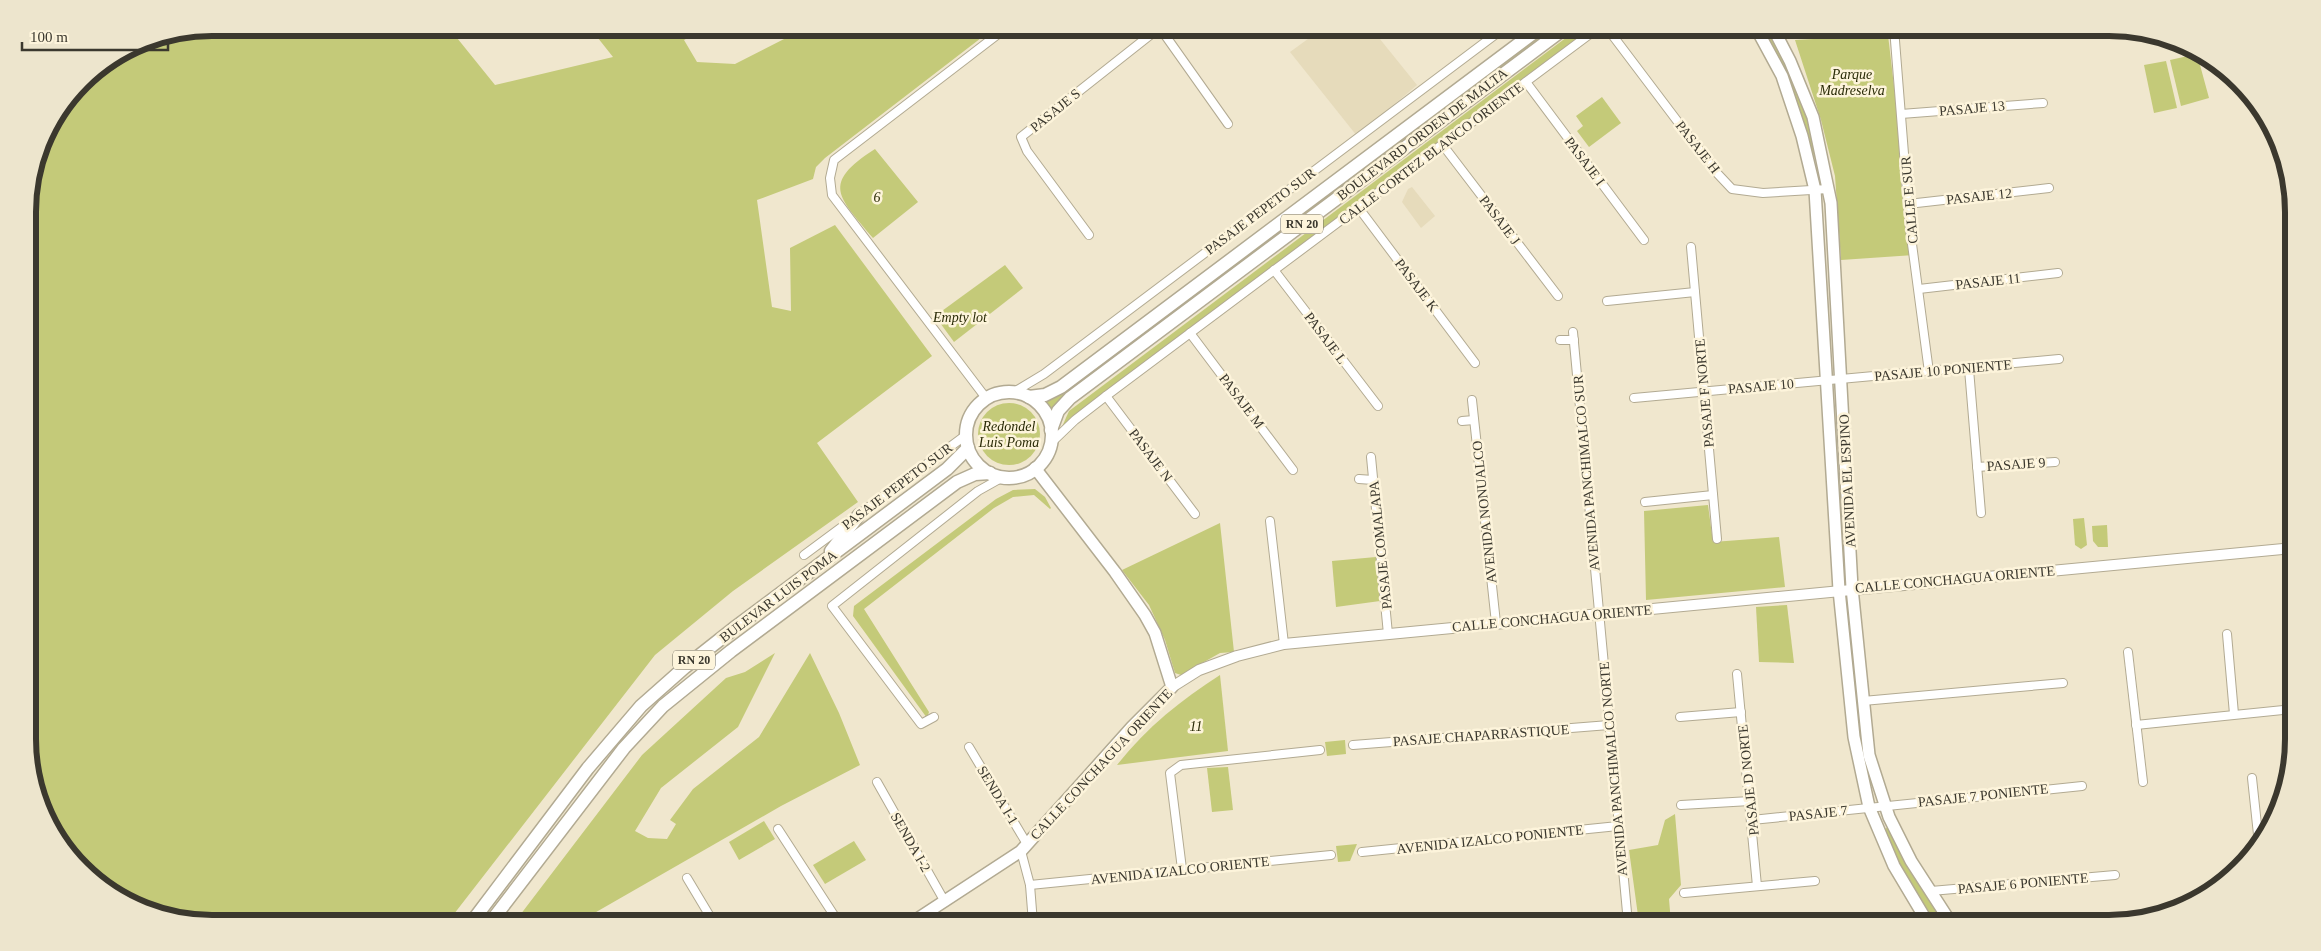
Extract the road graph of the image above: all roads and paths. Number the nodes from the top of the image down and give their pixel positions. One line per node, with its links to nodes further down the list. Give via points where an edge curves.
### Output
1 (1165, 36): 15 (street)
2 (1493, 36): 40 (street, PASAJE PEPETO SUR, via 1044,374)
3 (1529, 36): 43 (highway, BOULEVARD ORDEN DE MALTA / RN 20, via 1061,387 1045,395)
4 (1553, 36): 49 (highway, BOULEVARD ORDEN DE MALTA / RN 20, via 1070,398 1058,411)
5 (1587, 36): 12 (street, CALLE CORTEZ BLANCO ORIENTE)
6 (1613, 36): 19 (street, PASAJE H, via 1732,189 1763,192)
7 (1760, 36): 19 (main road, AVENIDA EL ESPINO, via 1782,76 1802,136)
8 (1777, 36): 18 (main road, AVENIDA EL ESPINO, via 1813,117)
9 (1895, 36): 14 (street, CALLE E SUR)
10 (995, 37): 44 (street, via 834,160 830,178 832,195 853,225)
11 (1148, 37): 22 (street, PASAJE S, via 1021,137 1027,151)
12 (1526, 82): 16 (street, CALLE CORTEZ BLANCO ORIENTE); 23 (street, PASAJE I)
13 (2043, 103): 14 (street, PASAJE 13)
14 (1901, 114): 20 (street, CALLE E SUR)
15 (1228, 124)
16 (1442, 144): 21 (street, CALLE CORTEZ BLANCO ORIENTE); 29 (street, PASAJE J)
17 (2049, 188): 20 (street, PASAJE 12)
18 (1828, 189): 19 (street, PASAJE H); 37 (main road, AVENIDA EL ESPINO)
19 (1815, 190): 38 (main road, AVENIDA EL ESPINO)
20 (1908, 204): 27 (street, CALLE E SUR)
21 (1358, 208): 25 (street, CALLE CORTEZ BLANCO ORIENTE); 34 (street, PASAJE K)
22 (1089, 235)
23 (1644, 240)
24 (1692, 247): 28 (street, PASAJE F NORTE)
25 (1274, 270): 31 (street, CALLE CORTEZ BLANCO ORIENTE); 46 (street, PASAJE L)
26 (2058, 273): 27 (street, PASAJE 11)
27 (1919, 289): 36 (street, CALLE E SUR)
28 (1695, 292): 30 (street); 39 (street, PASAJE F NORTE)
29 (1558, 296)
30 (1606, 301)
31 (1190, 333): 42 (street, CALLE CORTEZ BLANCO ORIENTE); 57 (street, PASAJE M)
32 (1560, 340): 74 (street, AVENIDA PANCHIMALCO SUR, via 1573,336)
33 (2059, 358): 35 (street, PASAJE 10 PONIENTE)
34 (1475, 363)
35 (1968, 368): 36 (street, PASAJE 10 PONIENTE); 55 (street)
36 (1929, 372): 37 (street, PASAJE 10 PONIENTE)
37 (1842, 379): 38 (street, PASAJE 10 PONIENTE); 72 (main road, AVENIDA EL ESPINO)
38 (1828, 380): 39 (street, PASAJE 10); 73 (main road, AVENIDA EL ESPINO)
39 (1704, 391): 41 (street, PASAJE 10); 62 (street, PASAJE F NORTE)
40 (1014, 392): 43 (highway, RN 20); 44 (highway, RN 20, via 1002,392)
41 (1638, 395)
42 (1106, 396): 51 (street, CALLE CORTEZ BLANCO ORIENTE); 65 (street, PASAJE N)
43 (1029, 397): 49 (highway, RN 20, via 1042,408)
44 (986, 398): 50 (highway, RN 20, via 971,414)
45 (1472, 400): 47 (street, AVENIDA NONUALCO)
46 (1378, 406)
47 (1474, 420): 48 (street); 75 (street, AVENIDA NONUALCO)
48 (1462, 421)
49 (1051, 430): 51 (highway, RN 20)
50 (966, 435): 52 (highway, RN 20); 66 (street, PASAJE PEPETO SUR)
51 (1051, 443): 56 (highway)
52 (968, 448): 58 (highway, RN 20, via 974,460); 71 (highway, BULEVAR LUIS POMA / RN 20, via 947,469)
53 (1371, 457): 61 (street, PASAJE COMALAPA)
54 (2055, 462): 55 (street, PASAJE 9)
55 (1978, 467): 64 (street)
56 (1035, 468): 59 (highway, RN 20, via 1023,475); 82 (main road, via 1145,615 1157,639)
57 (1293, 470)
58 (990, 473): 59 (highway, RN 20); 122 (highway, BULEVAR LUIS POMA / RN 20, via 975,474 957,482 731,651 663,706 618,755)
59 (1003, 477): 88 (street, via 978,491 832,606 921,724)
60 (1359, 478): 61 (street)
61 (1373, 480): 76 (street, PASAJE COMALAPA)
62 (1713, 495): 63 (street); 68 (street, PASAJE F NORTE)
63 (1645, 502)
64 (1981, 513)
65 (1195, 514)
66 (859, 515): 70 (street, PASAJE PEPETO SUR); 71 (highway)
67 (1270, 521): 78 (street)
68 (1717, 539)
69 (2285, 549): 72 (street, CALLE CONCHAGUA ORIENTE)
70 (804, 555)
71 (821, 564): 121 (highway, BULEVAR LUIS POMA / RN 20, via 685,667 641,706 588,768)
72 (1852, 588): 73 (street, CALLE CONCHAGUA ORIENTE); 83 (main road, AVENIDA EL ESPINO)
73 (1839, 590): 74 (street, CALLE CONCHAGUA ORIENTE); 101 (main road, AVENIDA EL ESPINO, via 1854,737)
74 (1599, 614): 75 (street, CALLE CONCHAGUA ORIENTE); 89 (street, AVENIDA PANCHIMALCO NORTE)
75 (1496, 623): 76 (street, CALLE CONCHAGUA ORIENTE)
76 (1388, 634): 78 (street, CALLE CONCHAGUA ORIENTE)
77 (2227, 634): 86 (street)
78 (1284, 644): 82 (street, CALLE CONCHAGUA ORIENTE, via 1199,670)
79 (2128, 652): 90 (street)
80 (1737, 674): 85 (street, PASAJE D NORTE)
81 (2063, 683): 83 (street)
82 (1172, 687): 106 (main road, CALLE CONCHAGUA ORIENTE)
83 (1863, 701): 100 (main road, AVENIDA EL ESPINO, via 1869,755)
84 (2285, 710): 86 (street)
85 (1741, 712): 87 (street); 98 (street, PASAJE D NORTE)
86 (2234, 714): 90 (street)
87 (1680, 716)
88 (934, 717)
89 (1609, 725): 91 (street, PASAJE CHAPARRASTIQUE); 103 (street, AVENIDA PANCHIMALCO NORTE)
90 (2136, 725): 96 (street)
91 (1353, 745)
92 (969, 747): 106 (street, SENDA I-1)
93 (1320, 750): 109 (street, via 1175,767 1170,773)
94 (2252, 778): 105 (street)
95 (877, 782): 117 (street, SENDA I-2)
96 (2143, 782)
97 (2082, 786): 100 (street, PASAJE 7 PONIENTE)
98 (1750, 801): 99 (street); 102 (street, PASAJE D NORTE)
99 (1681, 805)
100 (1884, 806): 101 (street, PASAJE 7); 115 (main road, AVENIDA EL ESPINO)
101 (1869, 807): 102 (street, PASAJE 7); 119 (main road, AVENIDA EL ESPINO, via 1894,866)
102 (1752, 820): 114 (street, PASAJE D NORTE)
103 (1618, 826): 107 (street, AVENIDA IZALCO PONIENTE); 118 (street, AVENIDA PANCHIMALCO NORTE)
104 (778, 828): 124 (street)
105 (2258, 832)
106 (1024, 847): 113 (street, SENDA I-1); 117 (main road, CALLE CONCHAGUA ORIENTE)
107 (1362, 852)
108 (1331, 855): 109 (street, AVENIDA IZALCO ORIENTE)
109 (1182, 869): 113 (street, AVENIDA IZALCO ORIENTE)
110 (2115, 875): 115 (street, PASAJE 6 PONIENTE)
111 (687, 878): 123 (street)
112 (1815, 881): 114 (street)
113 (1030, 885): 126 (street, SENDA I-1)
114 (1757, 886): 116 (street)
115 (1930, 891): 120 (main road, AVENIDA EL ESPINO)
116 (1684, 893)
117 (945, 902): 125 (main road, CALLE CONCHAGUA ORIENTE)
118 (1627, 914)
119 (1923, 914)
120 (1945, 914)
121 (478, 915)
122 (497, 915)
123 (709, 915)
124 (834, 915)
125 (925, 915)
126 (1033, 915)

